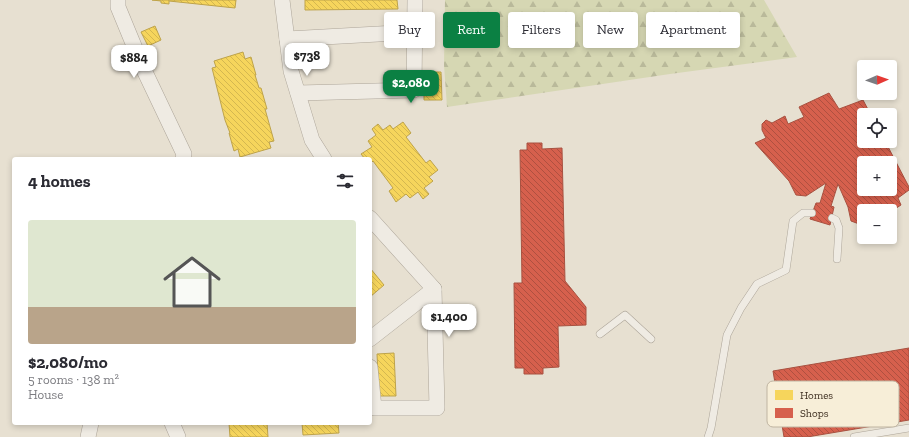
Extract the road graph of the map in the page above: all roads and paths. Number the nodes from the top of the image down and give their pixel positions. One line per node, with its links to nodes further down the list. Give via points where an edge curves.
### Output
1 (118, 0): 9 (street, via 118,7 144,70)
2 (282, 0): 6 (street)
3 (415, 0): 4 (street)
4 (415, 12)
5 (384, 34): 6 (street)
6 (287, 39): 8 (street, via 291,71)
7 (414, 48): 8 (street, via 413,90)
8 (298, 93): 10 (street, via 312,140)
9 (183, 157)
10 (323, 157)
11 (812, 213): 25 (lane, via 803,213 793,221 786,270 757,284 727,335)
12 (832, 218): 14 (lane, via 836,220 838,228)
13 (372, 220): 15 (street)
14 (837, 259)
15 (434, 289): 17 (street); 19 (street, via 437,408 374,408)
16 (600, 334): 18 (lane, via 625,315)
17 (372, 337)
18 (651, 339)
19 (372, 388)
20 (91, 425): 23 (street)
21 (173, 425): 24 (street)
22 (909, 428): 26 (lane)
23 (88, 437)
24 (178, 437)
25 (708, 437)
26 (854, 437)

